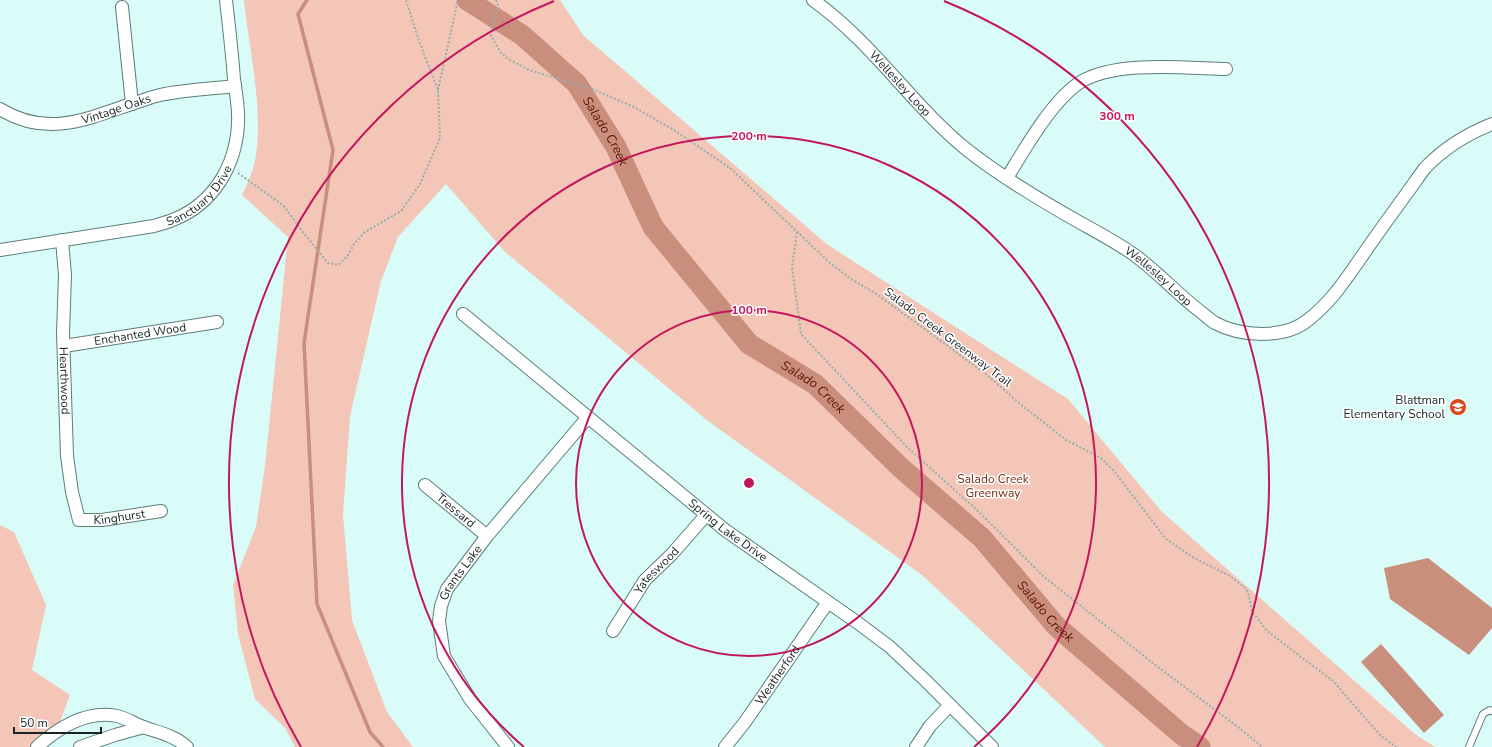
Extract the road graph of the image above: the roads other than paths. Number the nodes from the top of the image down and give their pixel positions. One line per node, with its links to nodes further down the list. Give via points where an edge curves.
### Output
1 (226, 0): 5 (street, Sanctuary Drive)
2 (813, 0): 9 (street, Wellesley Loop, via 856,36 936,123 966,149)
3 (122, 7): 6 (street)
4 (1226, 69): 9 (street, via 1123,68 1079,83 1063,97 1048,116)
5 (235, 86): 6 (street, Vintage Oaks, via 159,95); 10 (street, Sanctuary Drive, via 239,123 236,145 229,166 218,185 203,201 176,219 154,226)
6 (132, 104): 7 (street, Vintage Oaks, via 79,122 57,125 24,120)
7 (0, 109)
8 (1492, 124): 9 (street, Wellesley Loop, via 1452,145 1426,168 1331,300 1306,322 1275,334 1257,334 1215,323 1122,246)
9 (1007, 178)
10 (62, 240): 11 (street, Sanctuary Drive); 14 (street, Hearthwood, via 65,275)
11 (0, 250)
12 (463, 314): 15 (street, Spring Lake Drive)
13 (217, 322): 14 (street, Enchanted Wood)
14 (64, 346): 19 (street, Hearthwood, via 67,456)
15 (588, 417): 18 (street, Spring Lake Drive); 20 (street, Grants Lake)
16 (425, 485): 20 (street, Tressard)
17 (161, 511): 19 (street, Kinghurst, via 102,520)
18 (706, 515): 21 (street, Spring Lake Drive); 22 (street, Yateswood, via 676,550 645,580)
19 (79, 520)
20 (487, 536): 29 (street, Grants Lake, via 447,589 439,621 444,656 474,705)
21 (828, 602): 23 (street, Spring Lake Drive, via 890,647); 30 (street, Weatherford)
22 (613, 631)
23 (950, 705): 31 (street, via 930,726); 32 (street, Spring Lake Drive)
24 (1492, 711): 33 (lane, via 1483,714)
25 (144, 727): 26 (street, via 117,716 100,715 66,725); 27 (street); 28 (street, via 176,739)
26 (37, 747)
27 (80, 747)
28 (187, 747)
29 (508, 747)
30 (725, 747)
31 (916, 747)
32 (992, 747)
33 (1469, 747)

